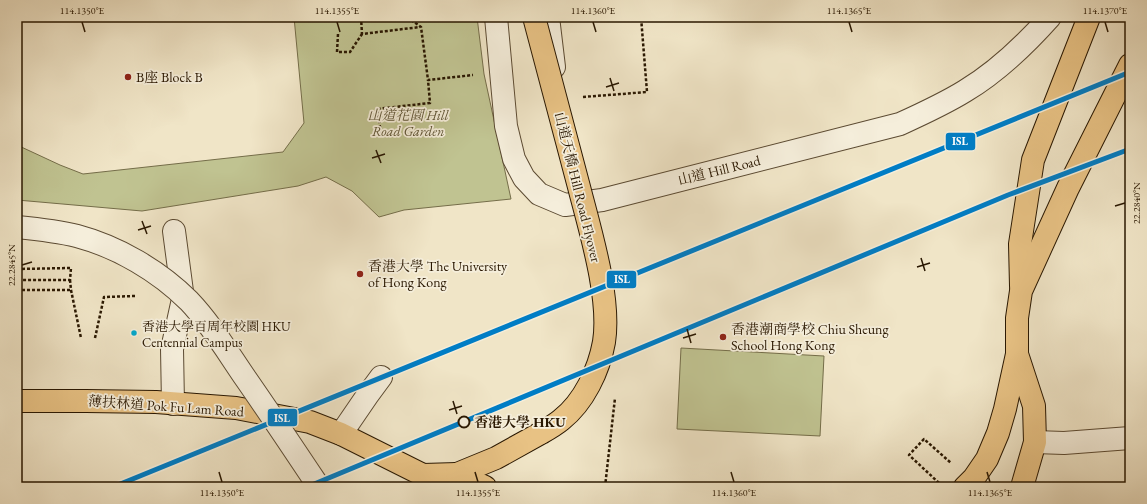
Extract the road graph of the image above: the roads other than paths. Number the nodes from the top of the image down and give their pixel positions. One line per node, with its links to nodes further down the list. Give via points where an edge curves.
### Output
1 (496, 17): 4 (street, 山道 Hill Road, via 506,126 514,159 524,178 539,194 565,205 602,200 900,124 966,91 996,69)
2 (534, 17): 18 (main road, 山道天橋 Hill Road Flyover, bridge, via 591,237 602,288 604,341 594,376 573,409 561,420 496,458)
3 (548, 17): 7 (street)
4 (1050, 17)
5 (1089, 17): 10 (main road, via 1033,160 1020,244)
6 (1130, 65): 10 (main road, via 1068,188)
7 (556, 80)
8 (17, 227): 20 (street, bridge, via 56,231 97,243 138,262 174,287 190,301 216,335)
9 (174, 231): 14 (street, via 183,299 172,349)
10 (1021, 291): 11 (main road, via 1017,318)
11 (1017, 354): 17 (main road, via 1034,406); 22 (main road, via 998,433 987,458)
12 (382, 377): 15 (street)
13 (17, 401): 14 (main road, 薄扶林道 Pok Fu Lam Road)
14 (173, 404): 15 (main road, 薄扶林道 Pok Fu Lam Road, via 236,408 310,422)
15 (341, 434): 19 (main road, 薄扶林道 Pok Fu Lam Road)
16 (1130, 438): 17 (street, via 1064,443)
17 (1035, 442): 23 (main road)
18 (457, 474): 19 (main road, 薄扶林道 Pok Fu Lam Road); 21 (main road, 薄扶林道 Pok Fu Lam Road)
19 (427, 481)
20 (319, 487)
21 (485, 487)
22 (965, 487)
23 (1022, 487)

